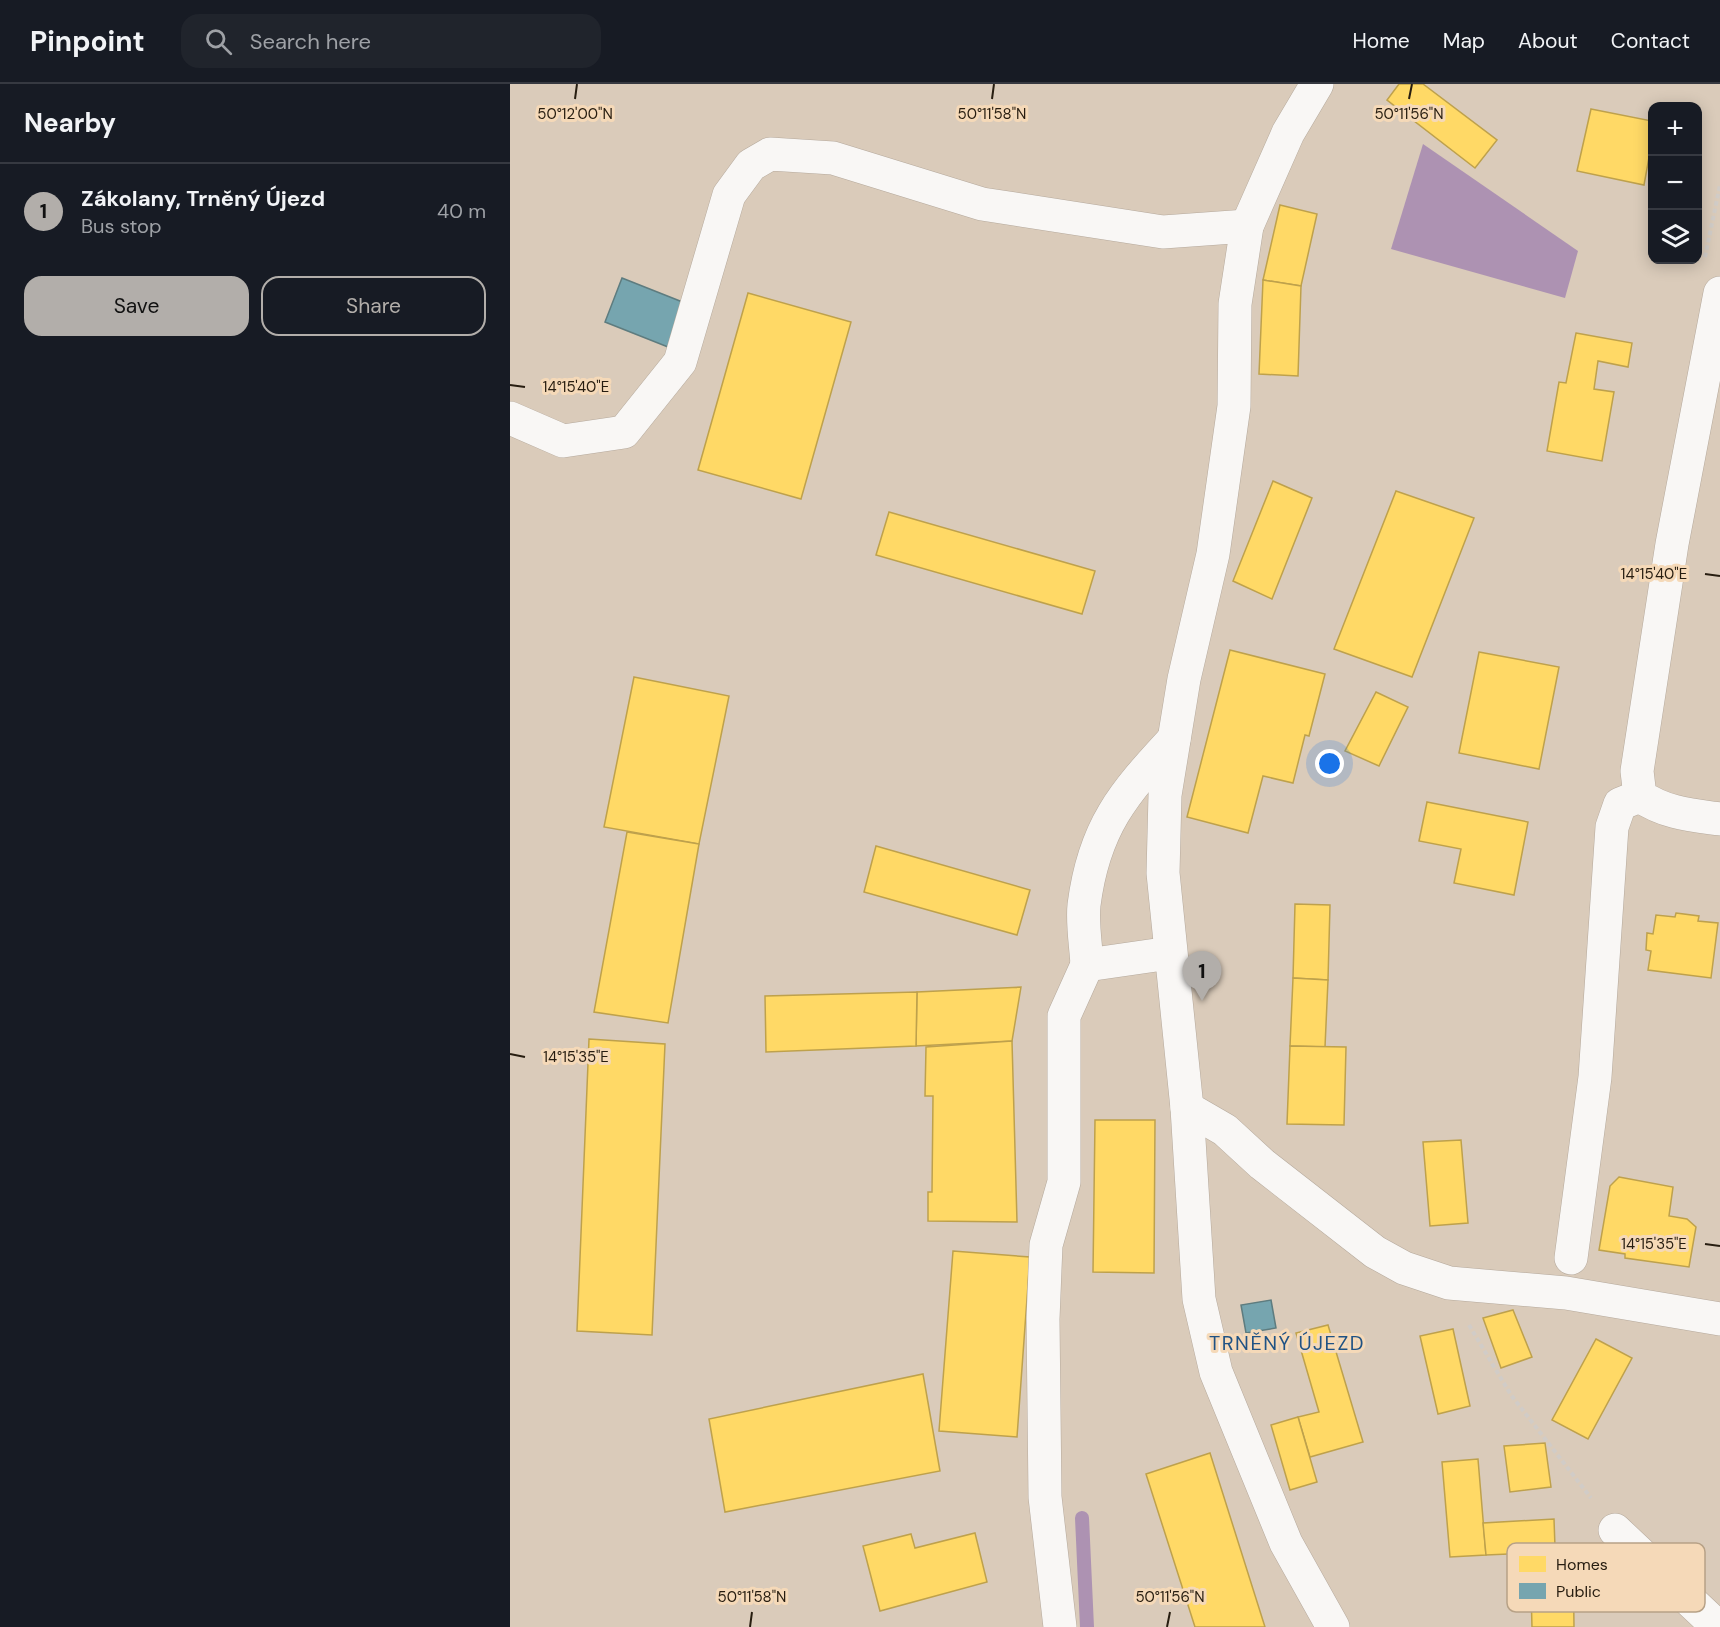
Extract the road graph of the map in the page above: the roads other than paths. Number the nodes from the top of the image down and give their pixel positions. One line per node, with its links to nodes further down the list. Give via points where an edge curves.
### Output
1 (1317, 84): 2 (street, via 1288,133)
2 (1247, 226): 4 (street, via 1163,232 982,204 833,158 770,154 751,165 729,195 680,362 624,432 564,441); 5 (street, via 1235,304 1234,406 1213,554)
3 (1720, 293): 6 (street, via 1672,544 1637,771)
4 (510, 418)
5 (1174, 739): 8 (street, via 1165,795 1163,873); 9 (street, via 1116,805 1094,852 1084,907)
6 (1640, 796): 7 (street, via 1667,812); 11 (street, via 1620,804 1612,827 1595,1077)
7 (1720, 819)
8 (1170, 953): 9 (street); 10 (street)
9 (1087, 965): 16 (street, via 1064,1016 1064,1182 1046,1245 1045,1497)
10 (1187, 1108): 12 (street, via 1225,1130 1262,1164 1375,1252 1404,1268 1449,1283 1566,1293); 17 (street, via 1199,1299 1216,1372 1286,1543)
11 (1570, 1258)
12 (1720, 1319)
13 (1615, 1530): 14 (street)
14 (1629, 1543)
15 (1702, 1612): 18 (street)
16 (1060, 1627)
17 (1333, 1627)
18 (1718, 1627)

